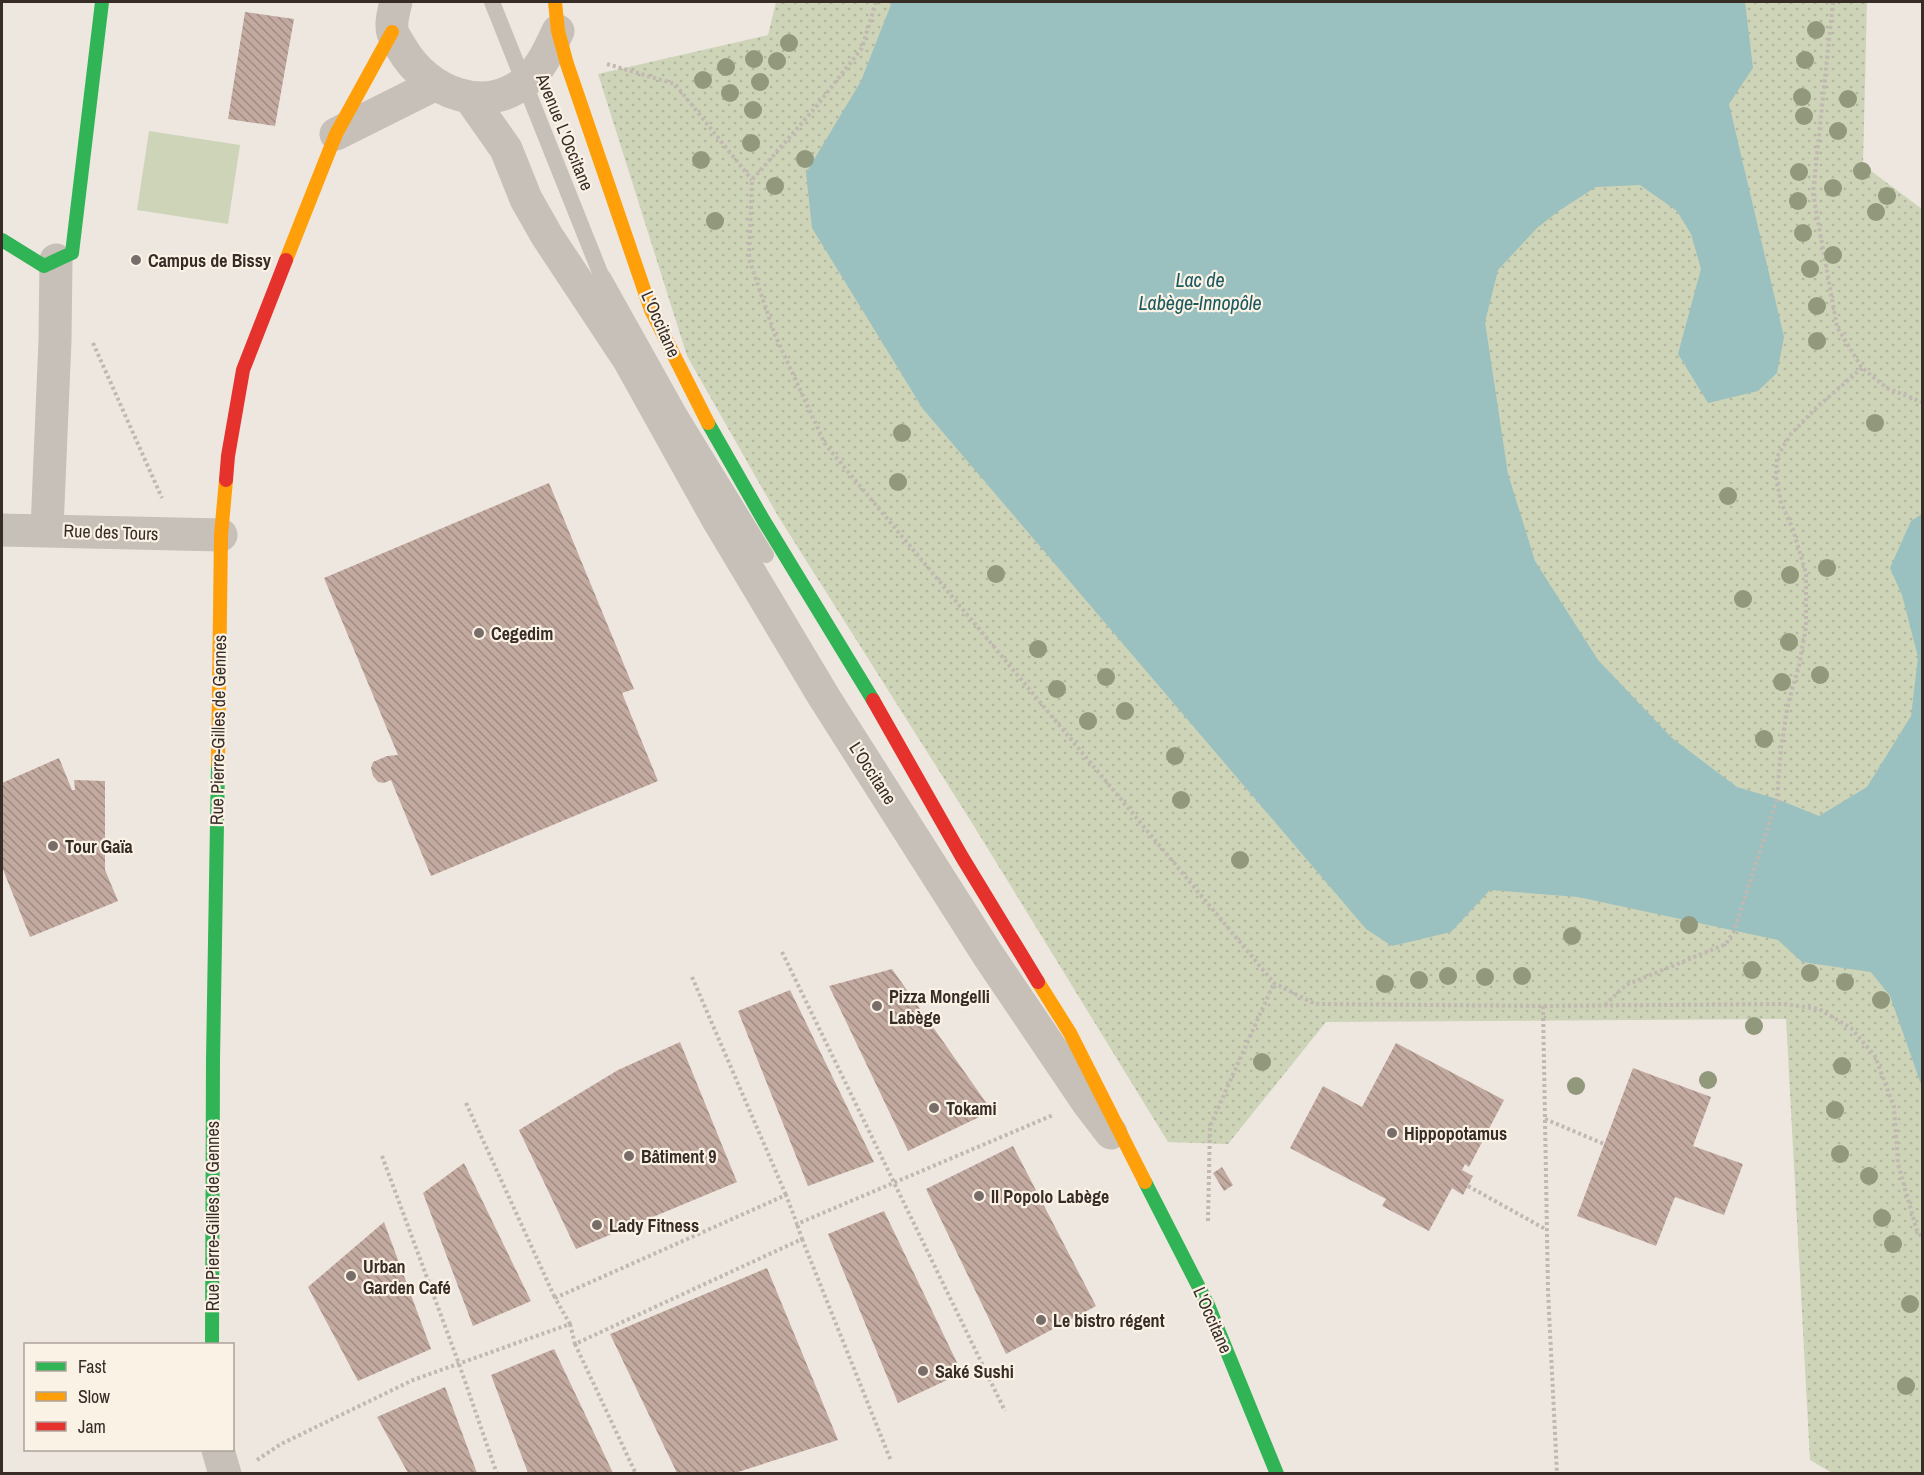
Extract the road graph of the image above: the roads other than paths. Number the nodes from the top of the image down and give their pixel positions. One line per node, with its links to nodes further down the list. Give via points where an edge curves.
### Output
1 (102, 2): 10 (street, via 72,253)
2 (492, 2): 5 (lane, Avenue L'Occitane)
3 (558, 10): 5 (street, L'Occitane, via 540,67); 18 (street, L'Occitane, via 567,64 651,310 758,511)
4 (394, 17): 6 (street, L'Occitane, via 410,62); 8 (street, Rue Pierre-Gilles de Gennes)
5 (524, 82): 7 (street, L'Occitane, via 497,97); 11 (lane, Avenue L'Occitane)
6 (434, 85): 7 (street, L'Occitane); 8 (street)
7 (470, 98): 12 (street, L'Occitane, via 506,149 526,199 547,236)
8 (336, 134): 15 (street, Rue Pierre-Gilles de Gennes, via 243,370 228,456)
9 (2, 240): 10 (street, via 44,266)
10 (56, 260): 14 (street)
11 (603, 277): 12 (lane, L'Occitane); 16 (lane, L'Occitane, via 679,413)
12 (629, 360): 19 (street, L'Occitane, via 711,508 824,697 988,955 1088,1103)
13 (2, 530): 14 (street, Rue des Tours)
14 (47, 530): 15 (street, Rue des Tours)
15 (221, 535): 20 (street, Rue Pierre-Gilles de Gennes)
16 (772, 565)
17 (815, 636): 18 (lane, L'Occitane, via 858,707)
18 (938, 813): 19 (street, L'Occitane, via 1070,1033)
19 (1140, 1171): 23 (street, L'Occitane, via 1208,1305)
20 (212, 1343)
21 (220, 1451): 22 (street)
22 (240, 1468)
23 (1277, 1473)

